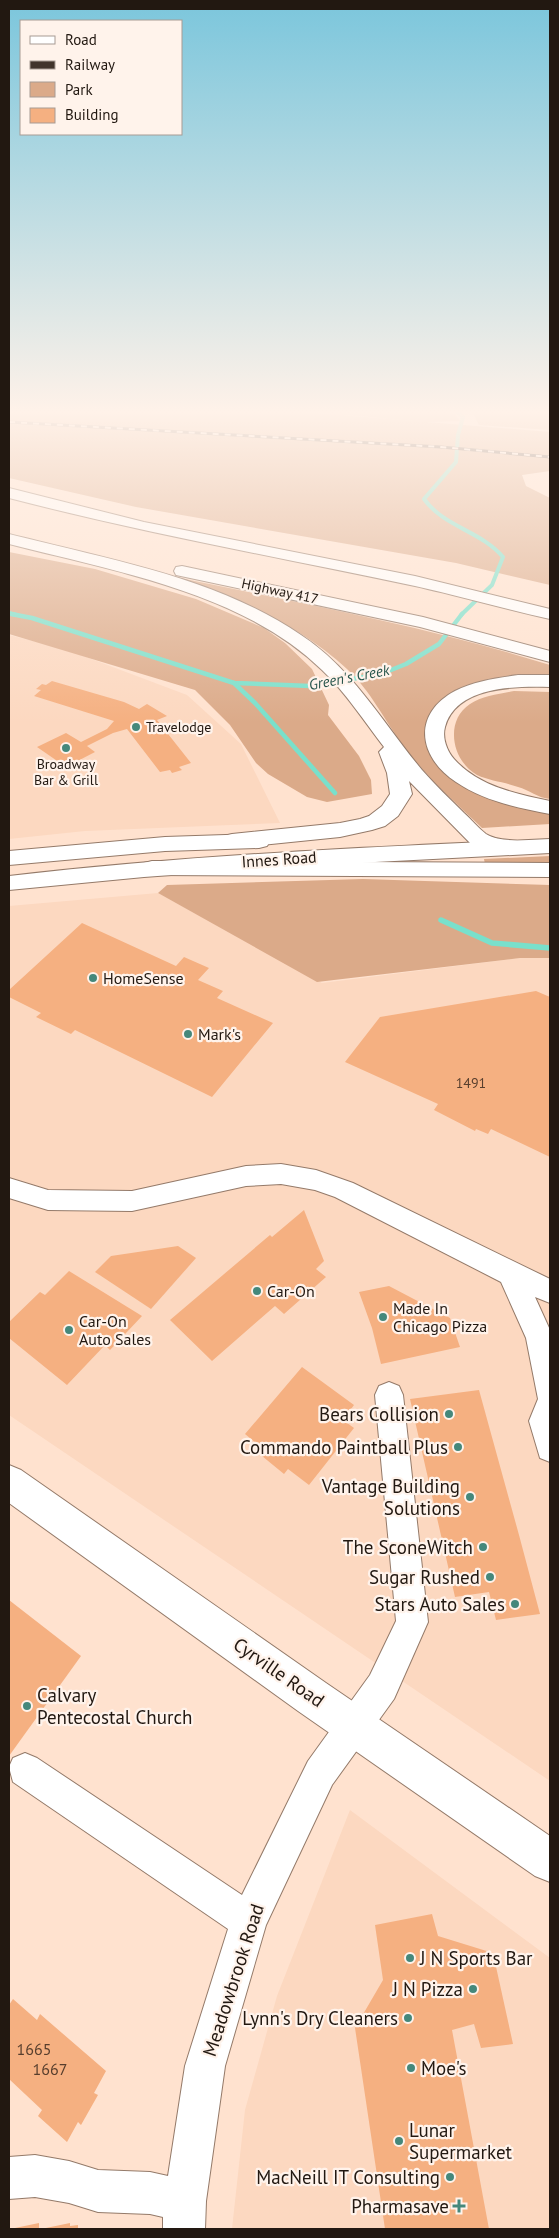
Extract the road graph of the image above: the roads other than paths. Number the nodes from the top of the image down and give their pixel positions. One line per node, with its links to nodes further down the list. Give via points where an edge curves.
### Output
1 (95, 514): 5 (main road)
2 (9, 532): 7 (main road, Highway 417, via 423,622)
3 (9, 539): 9 (main road, via 222,600 282,630 330,666)
4 (495, 583): 5 (main road)
5 (462, 584): 6 (main road, via 502,601)
6 (550, 614)
7 (550, 657)
8 (550, 681): 10 (main road, via 510,681 470,691 442,711 435,723 434,734 436,746 445,761 474,784 507,798)
9 (376, 723): 12 (main road, via 410,769); 13 (main road, via 401,788 399,799 390,811 357,827)
10 (550, 807)
11 (550, 832): 12 (main road, Innes Road)
12 (475, 835): 13 (main road, Innes Road, via 302,842); 15 (main road, via 493,845)
13 (232, 841): 16 (main road, Innes Road)
14 (550, 846): 15 (main road, Innes Road)
15 (515, 847): 17 (main road, Innes Road)
16 (9, 858)
17 (152, 868): 18 (main road); 19 (main road, Innes Road)
18 (550, 870)
19 (9, 883)
20 (9, 1188): 21 (street, via 48,1200 132,1201 246,1176 292,1175 344,1190)
21 (510, 1274): 22 (street); 23 (street, via 540,1338)
22 (550, 1291)
23 (550, 1393)
24 (389, 1395): 28 (street, Meadowbrook Road, via 412,1622 382,1687)
25 (550, 1405): 26 (street, via 544,1421)
26 (550, 1448)
27 (9, 1482): 28 (main road, Cyrville Road)
28 (356, 1725): 30 (main road, Cyrville Road); 31 (street, Meadowbrook Road, via 320,1772)
29 (25, 1770): 31 (street)
30 (550, 1861)
31 (249, 1921): 33 (street, Meadowbrook Road, via 205,2066)
32 (9, 2178): 33 (street, via 35,2176 98,2192 150,2193)
33 (184, 2215)

